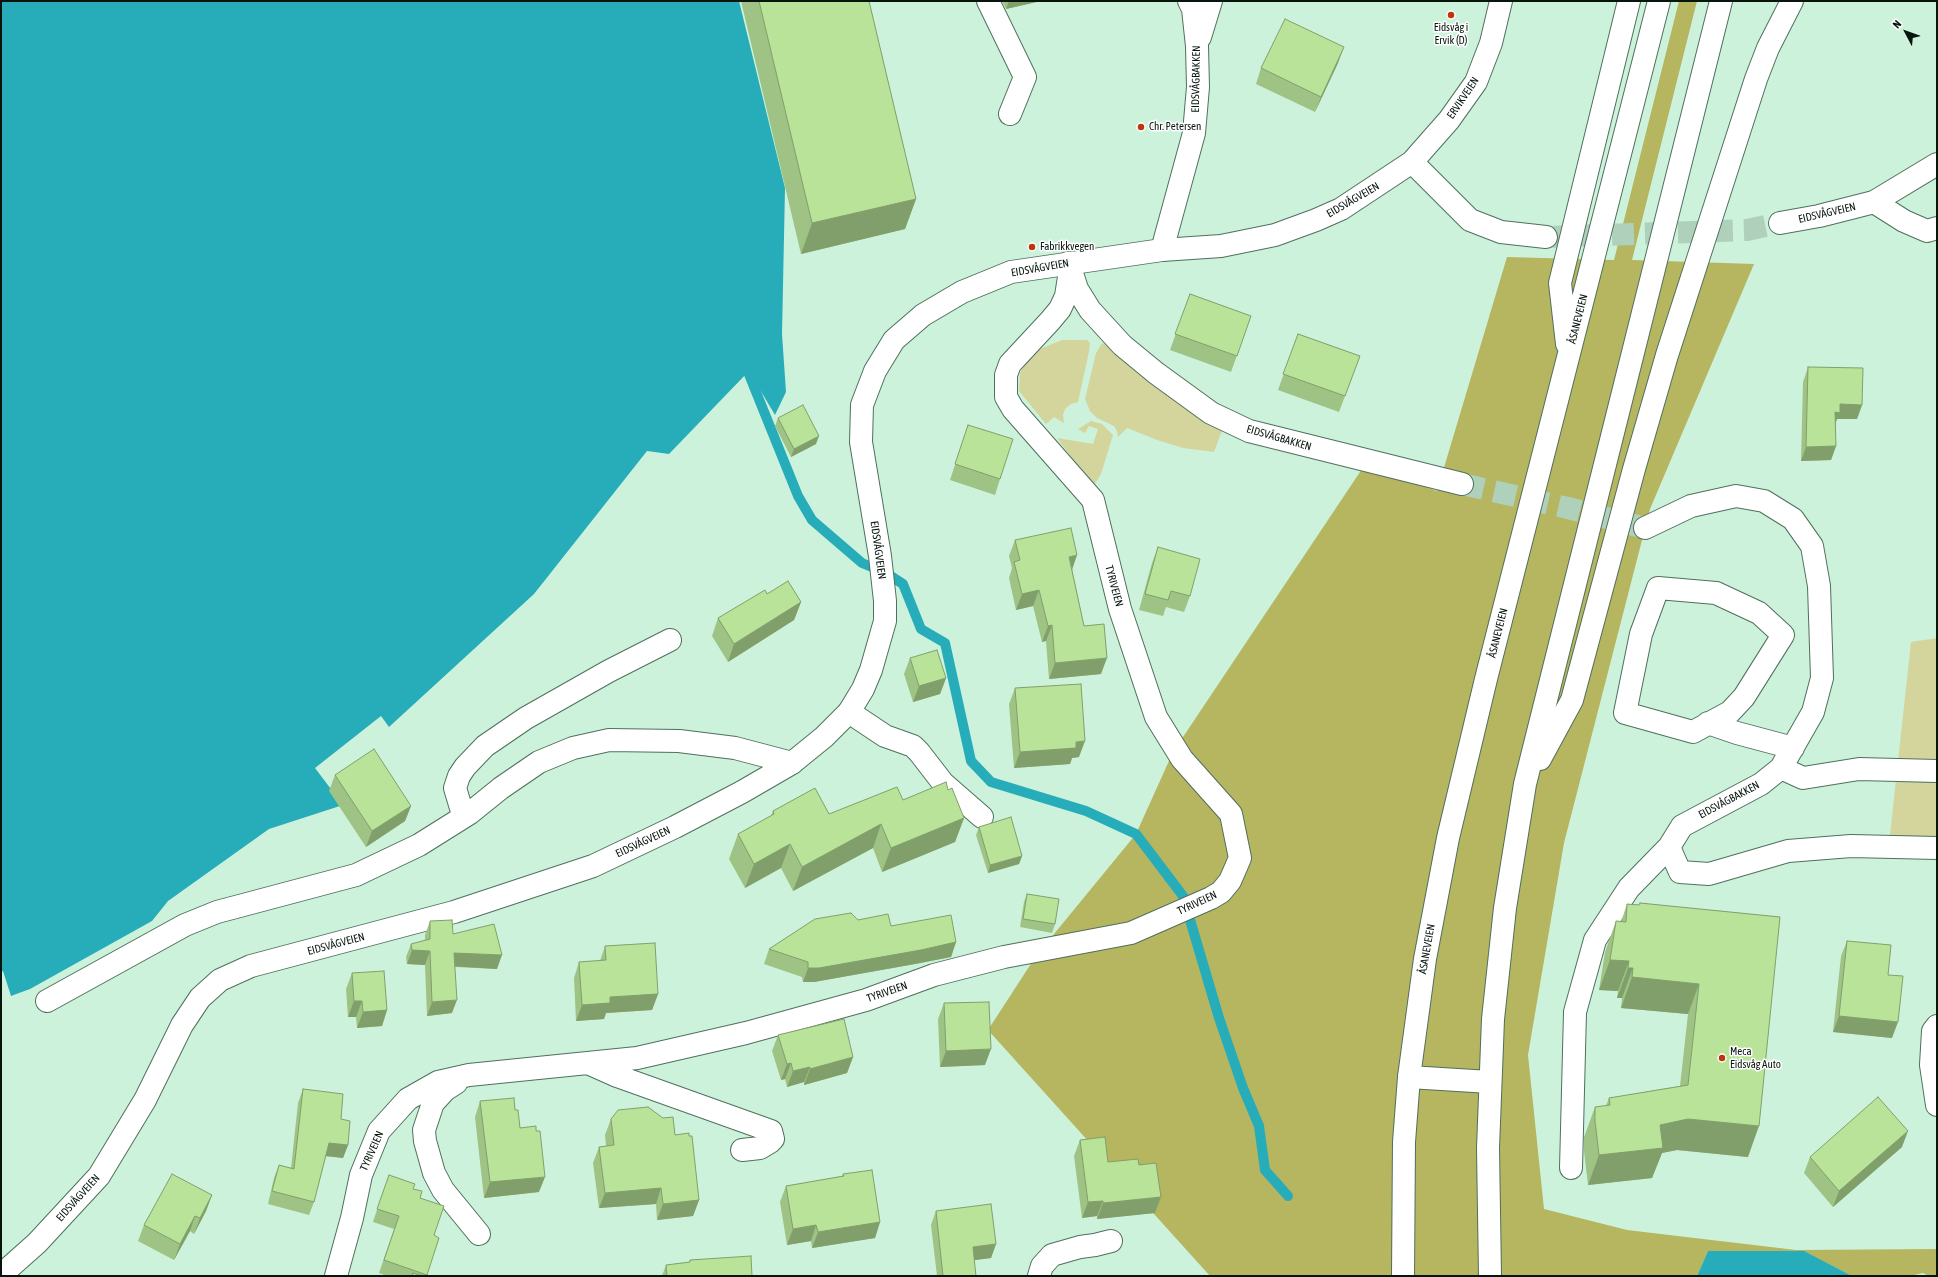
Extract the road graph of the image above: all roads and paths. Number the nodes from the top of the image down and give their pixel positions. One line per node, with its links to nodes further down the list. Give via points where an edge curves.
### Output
1 (988, 1): 10 (main road, via 1025,77)
2 (1189, 1): 9 (main road, EIDSVÅGBAKKEN, via 1193,9)
3 (1211, 1): 9 (main road)
4 (1501, 1): 11 (main road, ERVIKVEIEN, via 1491,43 1476,82 1450,120)
5 (1629, 1): 19 (main road, via 1560,283)
6 (1659, 1): 19 (main road, ÅSANEVEIEN)
7 (1721, 1): 29 (main road)
8 (1792, 1): 29 (main road, via 1768,48 1756,80 1667,355 1572,700)
9 (1197, 46): 17 (main road, EIDSVÅGBAKKEN, via 1198,87 1194,133)
10 (1010, 114)
11 (1412, 162): 16 (main road, via 1470,220 1501,232); 17 (main road, EIDSVÅGVEIEN, via 1341,209 1275,235 1221,246)
12 (1937, 164): 13 (main road, EIDSVÅGVEIEN)
13 (1874, 202): 14 (main road, EIDSVÅGVEIEN); 15 (main road, via 1904,221)
14 (1780, 223)
15 (1934, 231)
16 (1546, 237)
17 (1162, 250): 18 (main road, EIDSVÅGVEIEN)
18 (1068, 263): 20 (main road, EIDSVÅGBAKKEN, via 1077,290 1090,310 1122,345 1211,413 1249,431); 23 (main road, EIDSVÅGVEIEN, via 1011,272 962,292 923,315 894,340 875,371 862,405 861,442 880,556 885,621 872,670); 36 (main road, TYRIVEIEN, via 1066,296 1060,309 1010,364 1006,375 1006,397 1013,409 1093,500 1120,609 1156,717 1182,759 1231,814 1240,858 1230,881 1221,892 1207,900 1131,933 1004,957 934,976 866,1000 746,1033 637,1058)
19 (1568, 359): 38 (main road, ÅSANEVEIEN, via 1448,838 1425,958)
20 (1462, 484)
21 (1645, 528): 25 (main road, EIDSVÅGBAKKEN, via 1691,506 1736,496 1764,501 1793,519 1812,546 1819,586 1822,678 1813,712)
22 (670, 640): 30 (main road, via 552,703 485,746 465,767 455,788 461,808)
23 (849, 712): 26 (main road, EIDSVÅGVEIEN); 31 (main road, via 885,736 913,746 942,783)
24 (1708, 722): 24 (main road, via 1693,732 1624,713 1641,634 1658,588 1716,593 1759,613 1783,635 1744,697 1730,712); 25 (main road)
25 (1793, 748): 27 (main road, EIDSVÅGBAKKEN)
26 (792, 763): 30 (main road, via 742,750 679,741 609,740 573,748 539,762 500,788); 45 (main road, EIDSVÅGVEIEN, via 675,827 593,866 454,912 251,966 220,980 200,998 182,1025 145,1100 99,1176 37,1243)
27 (1781, 768): 28 (main road, via 1803,778 1859,769); 32 (main road, EIDSVÅGBAKKEN, via 1761,784 1682,826)
28 (1937, 771)
29 (1525, 784): 39 (main road, via 1505,908 1493,1019)
30 (470, 813): 34 (main road, via 419,845 356,875 217,912 185,925)
31 (982, 817)
32 (1669, 847): 33 (main road, via 1680,872 1709,874 1788,851 1851,846); 42 (main road, EIDSVÅGBAKKEN, via 1629,888 1595,940 1575,1012)
33 (1937, 848)
34 (47, 1001)
35 (1937, 1026): 40 (main road, via 1933,1031 1931,1065)
36 (589, 1063): 37 (main road, TYRIVEIEN); 41 (main road, via 617,1076 771,1131 773,1139 770,1142 760,1148)
37 (469, 1075): 43 (main road, TYRIVEIEN, via 445,1090 433,1103 424,1130 434,1173 443,1190); 46 (main road, TYRIVEIEN, via 438,1082 408,1099 379,1130 361,1175)
38 (1409, 1077): 39 (main road); 48 (main road, ÅSANEVEIEN, via 1404,1142)
39 (1490, 1082): 49 (main road)
40 (1937, 1105)
41 (742, 1150)
42 (1571, 1168)
43 (479, 1234)
44 (1111, 1241): 47 (main road, via 1052,1255 1042,1266)
45 (1, 1275)
46 (336, 1276)
47 (1039, 1276)
48 (1403, 1276)
49 (1490, 1276)

